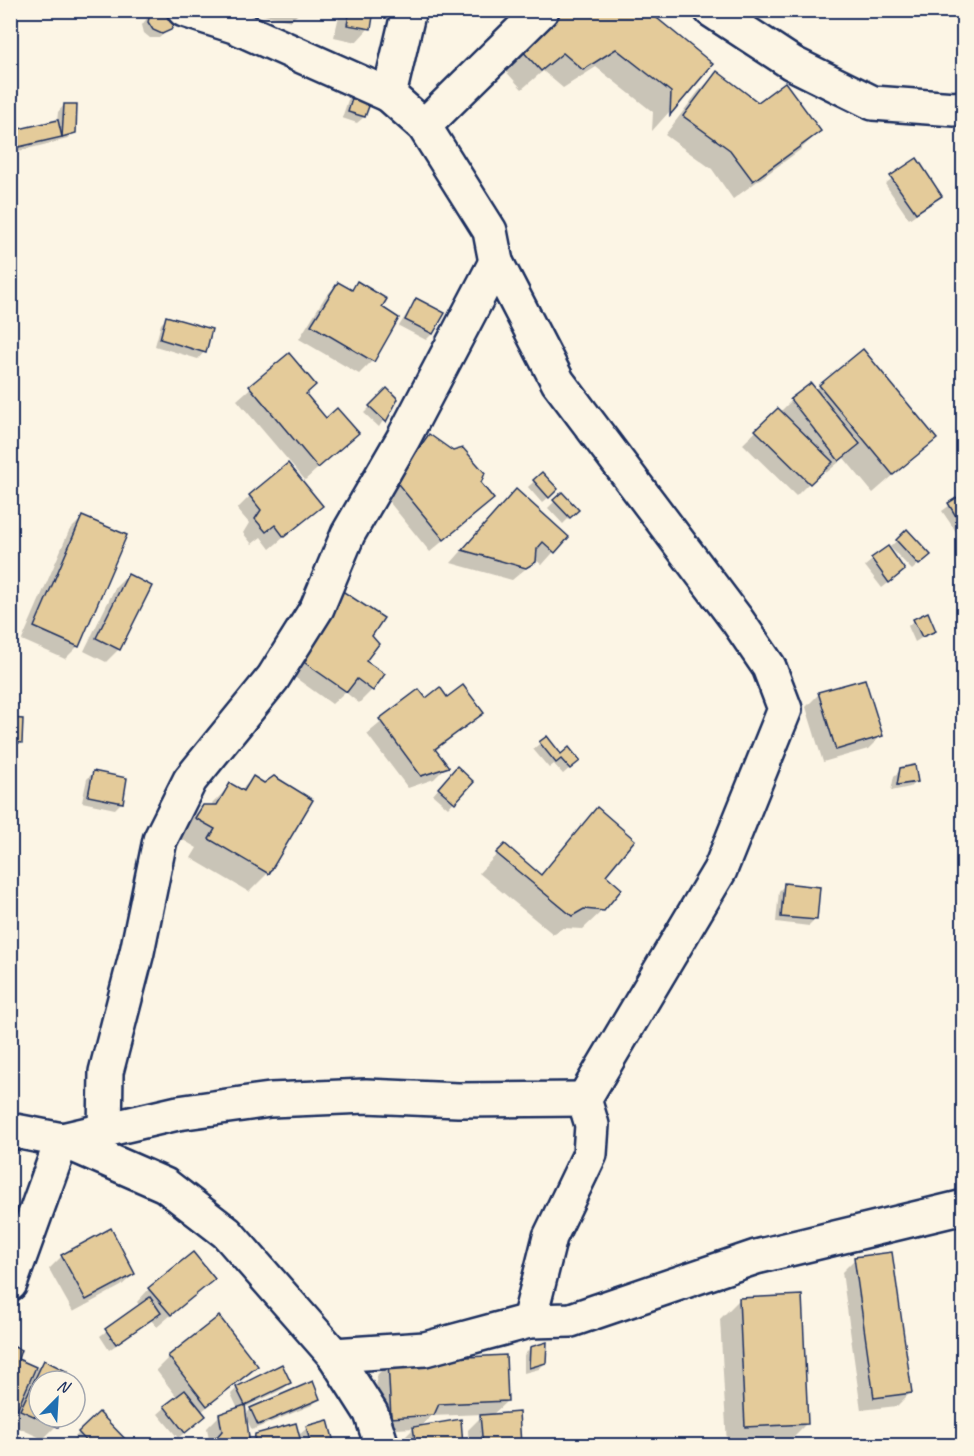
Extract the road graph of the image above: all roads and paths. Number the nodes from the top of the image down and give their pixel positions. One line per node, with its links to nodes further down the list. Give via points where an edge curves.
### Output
1 (184, 10): 5 (street, via 234,26)
2 (409, 10): 5 (street)
3 (542, 10): 7 (street)
4 (711, 10): 6 (street, via 792,63 873,103)
5 (389, 95): 7 (street)
6 (963, 108)
7 (424, 126): 8 (street, via 490,231)
8 (496, 262): 9 (street, via 558,382 770,667 785,709 720,870); 11 (street, via 348,534 317,608 273,678 190,780 159,840 137,952 106,1072)
9 (584, 1099): 11 (street, via 366,1096 270,1100 178,1113); 15 (street, via 592,1125 590,1154 550,1238)
10 (10, 1130): 12 (street)
11 (105, 1132): 12 (street)
12 (62, 1140): 14 (street); 16 (street, via 165,1185 227,1233)
13 (963, 1207): 15 (street, via 756,1257 571,1320)
14 (10, 1284)
15 (529, 1320): 16 (street, via 425,1349)
16 (334, 1356): 17 (street, via 371,1413)
17 (382, 1446)

